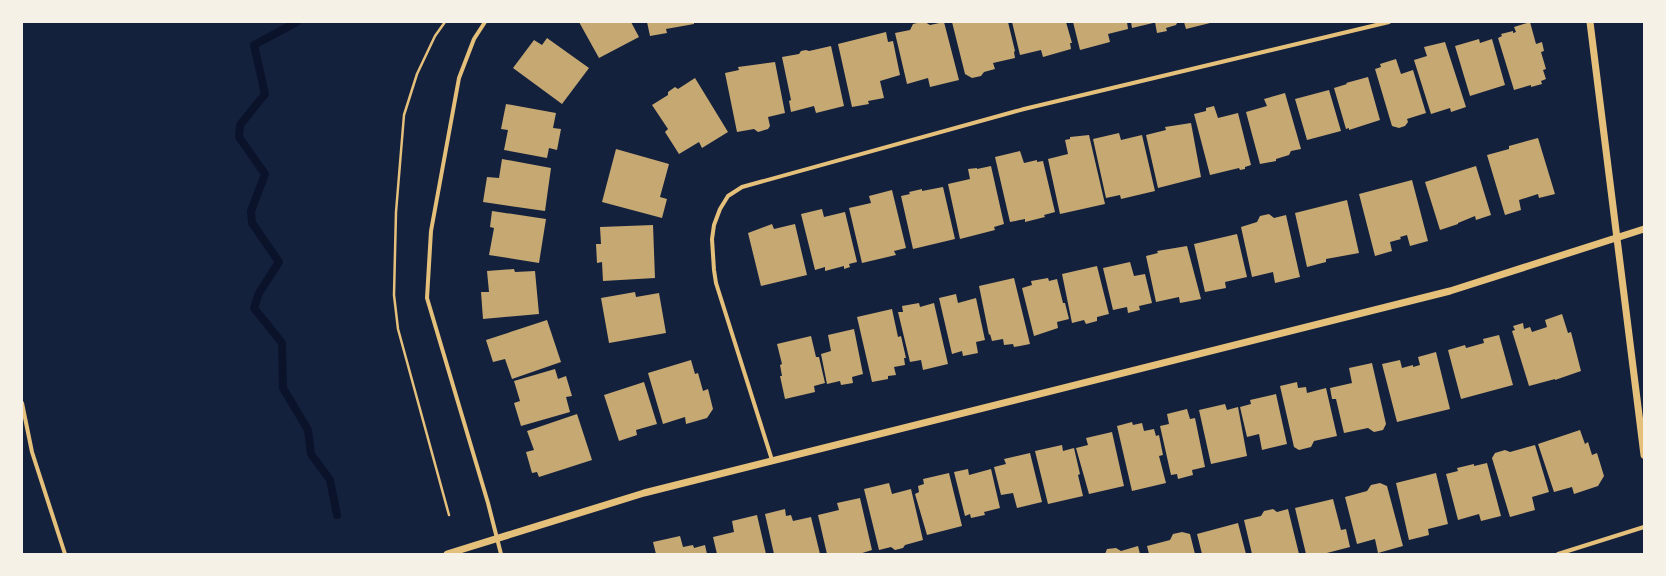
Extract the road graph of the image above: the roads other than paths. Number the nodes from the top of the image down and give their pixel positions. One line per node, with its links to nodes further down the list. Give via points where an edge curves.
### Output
1 (485, 22): 11 (street, via 474,39 459,78 431,231 427,298)
2 (1388, 22): 9 (street, via 1024,110 742,187 728,196 714,225 712,239 716,283)
3 (1590, 22): 5 (street)
4 (1644, 229): 5 (street)
5 (1616, 238): 8 (street); 9 (street, via 1450,291)
6 (22, 403): 7 (street)
7 (23, 412): 12 (street, via 32,452)
8 (1644, 455)
9 (772, 460): 11 (street, via 644,493)
10 (1644, 527): 15 (street)
11 (497, 538): 13 (street); 14 (street)
12 (65, 554)
13 (447, 554)
14 (501, 554)
15 (1558, 554)

